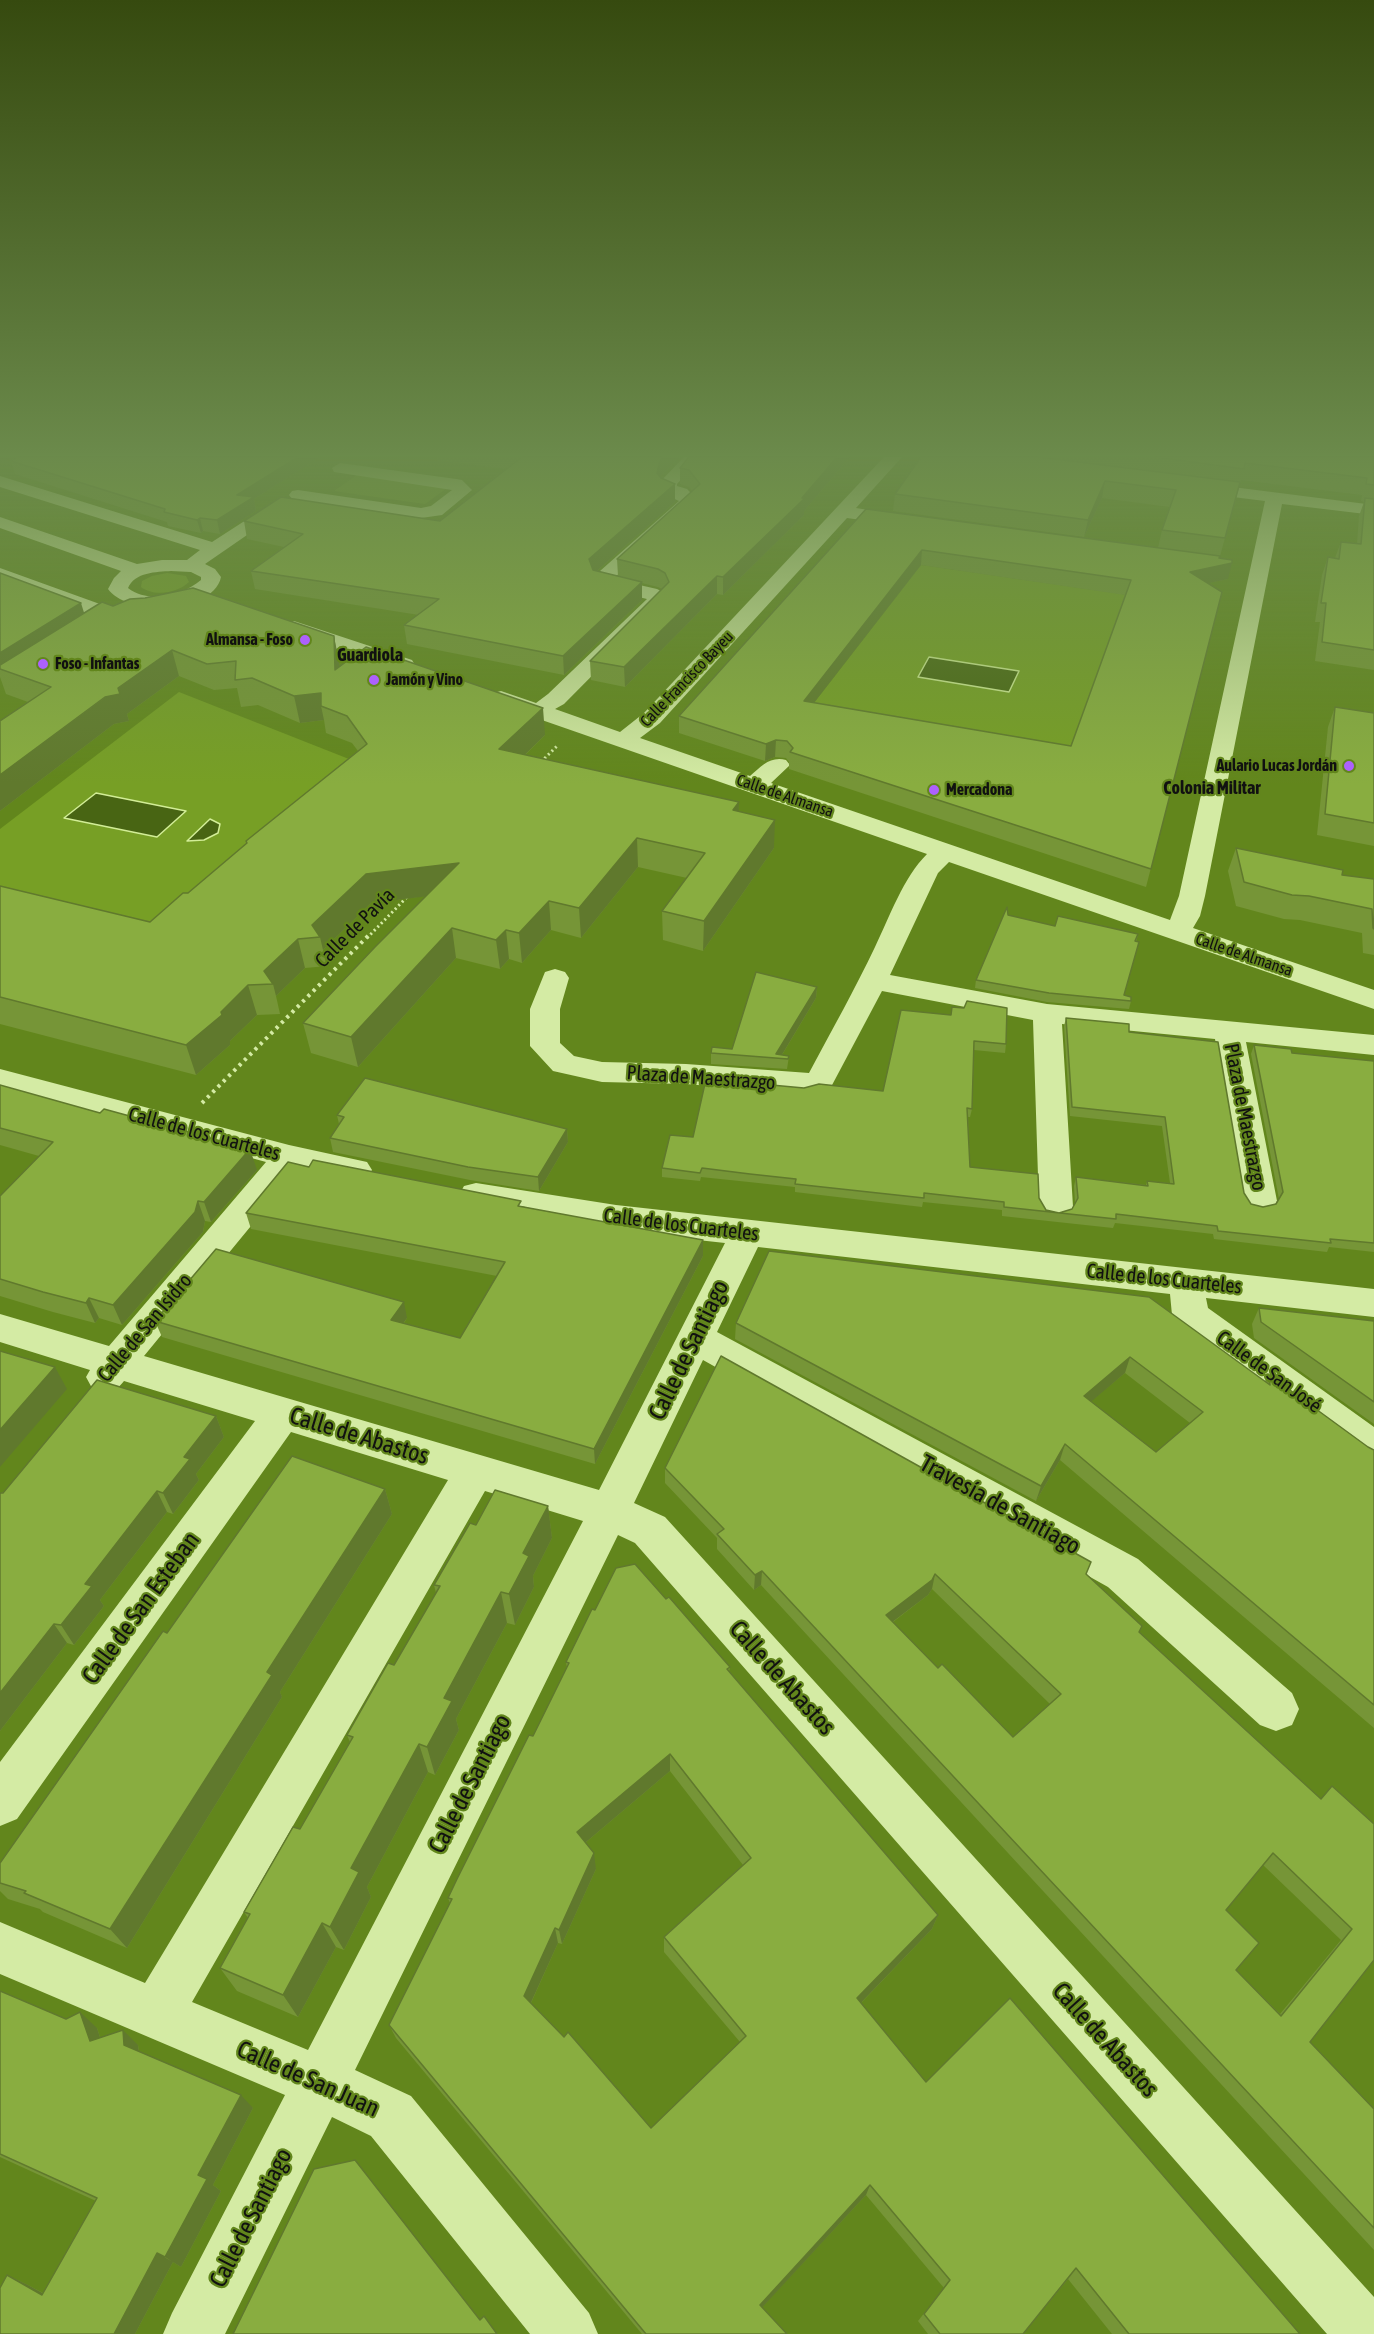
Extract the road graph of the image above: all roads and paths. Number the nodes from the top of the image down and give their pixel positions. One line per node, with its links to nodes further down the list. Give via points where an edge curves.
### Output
1 (124, 566): 7 (street)
2 (161, 566): 7 (street)
3 (191, 566): 9 (street, via 210,577 205,588 207,597)
4 (616, 566): 15 (street, via 601,582 650,593 657,600 556,699)
5 (794, 566): 17 (street, Calle Francisco Bayeu, via 652,718)
6 (1252, 566): 23 (street, via 1192,896)
7 (138, 571): 9 (street, via 129,575 118,589)
8 (0, 574): 10 (street)
9 (134, 600): 10 (street)
10 (113, 612): 12 (street)
11 (272, 619): 13 (street)
12 (92, 626)
13 (426, 673)
14 (483, 692): 15 (street, Calle de Almansa)
15 (538, 711): 16 (street, Calle de Almansa)
16 (578, 724): 17 (street, Calle de Almansa); 19 (path)
17 (624, 740): 20 (street, Calle de Almansa)
18 (778, 765): 20 (street)
19 (537, 766)
20 (754, 785): 21 (street, Calle de Almansa)
21 (945, 851): 23 (street, Calle de Almansa); 25 (street, Plaza de Maestrazgo, via 926,870)
22 (411, 892): 31 (path, Calle de Pavía)
23 (1177, 932): 26 (street, Calle de Almansa)
24 (555, 978): 25 (street, Plaza de Maestrazgo, via 545,1009 545,1046 564,1064 602,1072 804,1084 820,1080 827,1070)
25 (871, 980): 27 (street, Plaza de Maestrazgo)
26 (1374, 1000)
27 (1047, 1012): 28 (street, Plaza de Maestrazgo); 36 (street)
28 (1229, 1032): 29 (street, Plaza de Maestrazgo); 35 (street, Plaza de Maestrazgo)
29 (1374, 1046)
30 (0, 1078): 31 (street, Calle de los Cuarteles)
31 (178, 1128): 32 (street, Calle de los Cuarteles)
32 (289, 1157): 33 (street, Calle de los Cuarteles); 42 (street, Calle de San Isidro)
33 (380, 1175)
34 (447, 1189): 37 (street, Calle de los Cuarteles, via 616,1218)
35 (1260, 1201)
36 (1056, 1207)
37 (747, 1233): 38 (street, Calle de los Cuarteles); 41 (street, Calle de Santiago)
38 (1188, 1282): 39 (street, Calle de los Cuarteles); 45 (street, Calle de San José, via 1190,1315)
39 (1374, 1303)
40 (0, 1328): 42 (street, Calle de Abastos)
41 (696, 1338): 47 (street, Calle de Santiago); 48 (street, Travesía de Santiago, via 1123,1573)
42 (117, 1363): 43 (street, Calle de San Isidro); 44 (street, Calle de Abastos)
43 (86, 1399)
44 (282, 1414): 46 (street, Calle de Abastos); 49 (street, Calle de San Esteban)
45 (1374, 1449)
46 (475, 1471): 47 (street, Calle de Abastos); 51 (street)
47 (609, 1511): 52 (street, Calle de Santiago); 55 (street, Calle de Abastos, via 650,1530)
48 (1276, 1709)
49 (0, 1802)
50 (0, 1948): 51 (street, Calle de San Juan)
51 (156, 2014): 52 (street, Calle de San Juan)
52 (319, 2082): 53 (street, Calle de Santiago); 54 (street, Calle de San Juan, via 391,2116)
53 (193, 2334)
54 (568, 2334)
55 (1367, 2334)

